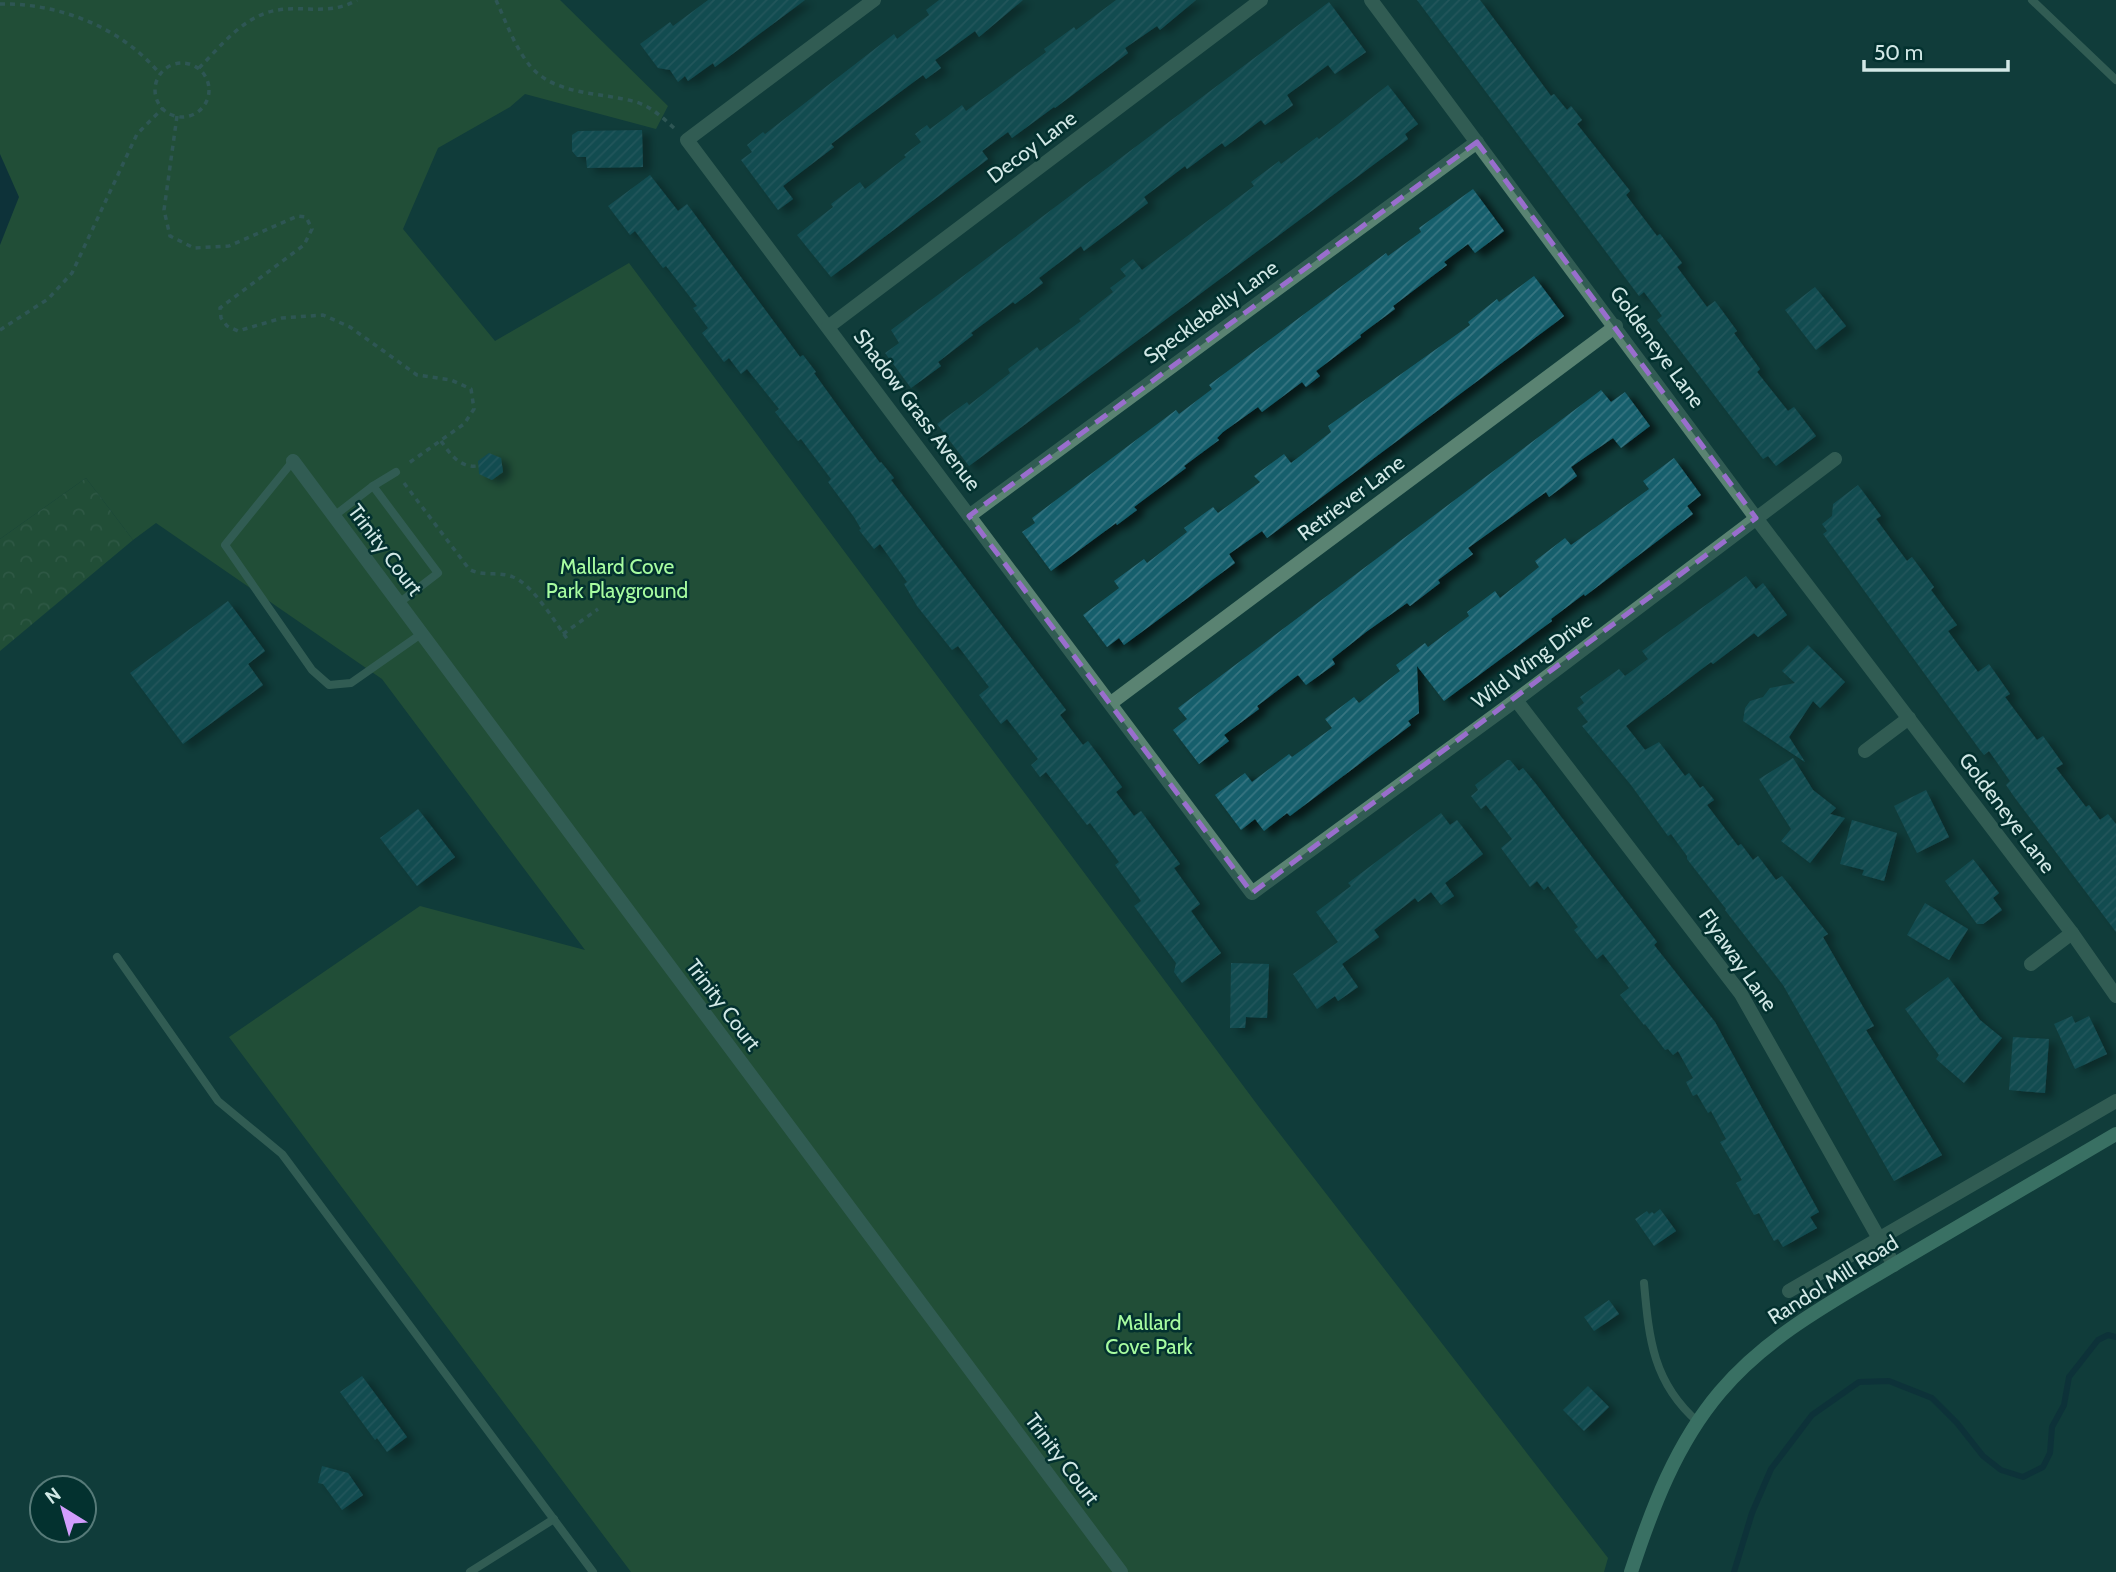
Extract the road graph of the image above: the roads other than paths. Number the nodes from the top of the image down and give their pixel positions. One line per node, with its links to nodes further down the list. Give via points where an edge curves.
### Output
1 (874, 0): 8 (street, Shadow Grass Avenue, via 687,140)
2 (1261, 0): 8 (street, Decoy Lane)
3 (1371, 0): 6 (street, Goldeneye Lane)
4 (2032, 0): 5 (lane)
5 (2116, 80)
6 (1477, 142): 7 (street, Goldeneye Lane); 14 (street, Specklebelly Lane)
7 (1616, 326): 15 (street, Goldeneye Lane); 19 (street, Retriever Lane)
8 (828, 327): 14 (street, Shadow Grass Avenue)
9 (1835, 459): 15 (street, Wild Wing Drive)
10 (293, 461): 13 (street, Trinity Court); 17 (lane, via 225,545 312,670 329,685 351,682)
11 (396, 472): 12 (lane)
12 (373, 486): 13 (lane); 16 (lane, via 438,573)
13 (334, 516): 16 (street, Trinity Court)
14 (969, 516): 19 (street, Shadow Grass Avenue)
15 (1756, 517): 18 (street, Wild Wing Drive); 20 (street, Goldeneye Lane)
16 (399, 603): 17 (street, Trinity Court)
17 (421, 634): 37 (street, Trinity Court)
18 (1516, 700): 22 (street, Wild Wing Drive); 29 (street, Flyaway Lane, via 1741,994)
19 (1111, 703): 22 (street, Shadow Grass Avenue)
20 (1909, 718): 21 (street); 23 (street, Goldeneye Lane)
21 (1865, 751)
22 (1252, 893)
23 (2072, 933): 25 (street); 26 (street, Goldeneye Lane)
24 (117, 957): 34 (lane, via 218,1101 282,1154)
25 (2031, 964)
26 (2116, 996)
27 (2116, 1101): 29 (street, Randol Mill Road)
28 (2116, 1134): 30 (main road, Randol Mill Road)
29 (1879, 1240): 30 (street, Flyaway Lane); 32 (street, Randol Mill Road)
30 (1894, 1265): 33 (main road, Randol Mill Road, via 1803,1319 1750,1361)
31 (1644, 1283): 33 (lane, via 1648,1334 1658,1368 1680,1406)
32 (1790, 1291)
33 (1698, 1422): 38 (main road, Randol Mill Road, via 1647,1522)
34 (554, 1520): 35 (lane); 36 (lane)
35 (470, 1572)
36 (593, 1572)
37 (1121, 1572)
38 (1631, 1572)

